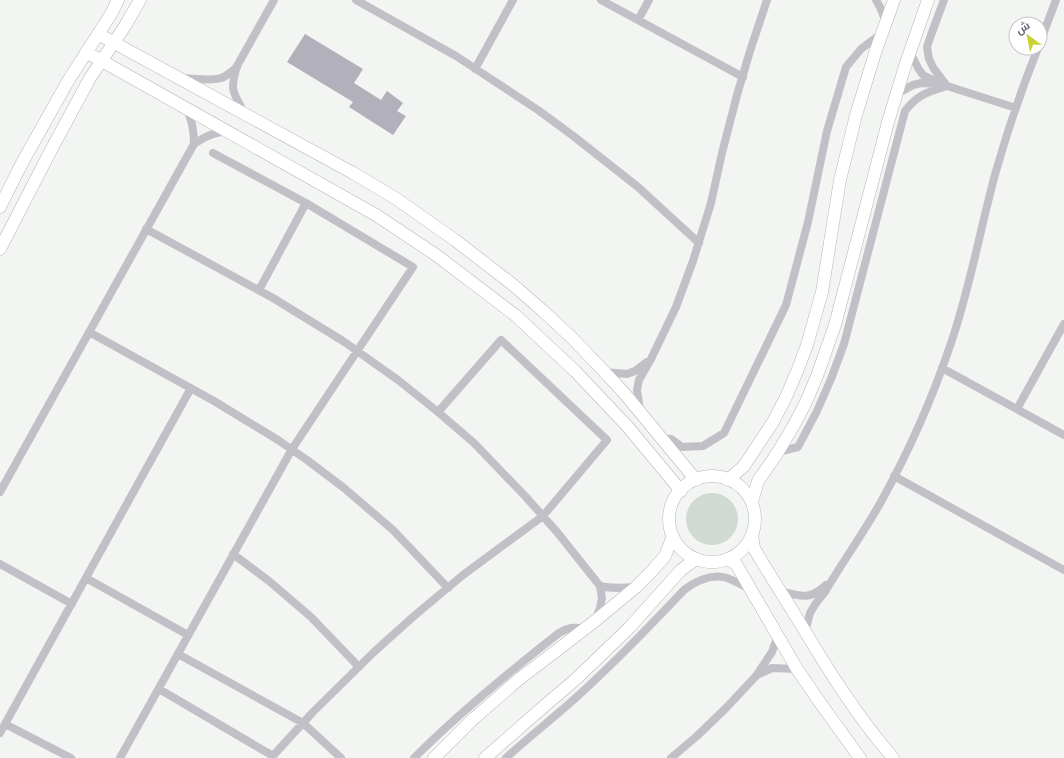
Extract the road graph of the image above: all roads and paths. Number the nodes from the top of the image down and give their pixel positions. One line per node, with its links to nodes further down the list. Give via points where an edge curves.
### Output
1 (118, 0): 17 (main road)
2 (140, 0): 19 (main road)
3 (274, 0): 24 (street)
4 (356, 0): 25 (street)
5 (513, 0): 25 (street)
6 (601, 0): 14 (street)
7 (648, 0): 14 (street)
8 (767, 0): 26 (street)
9 (876, 0): 16 (street)
10 (894, 0): 16 (main road)
11 (928, 0): 21 (main road)
12 (944, 0): 28 (street, via 927,47 934,69)
13 (1056, 0): 15 (street)
14 (638, 20): 26 (street)
15 (1048, 21)
16 (886, 22): 18 (main road)
17 (98, 34): 19 (main road); 20 (main road)
18 (882, 34): 53 (street, via 860,49 846,67 827,131 808,222 786,305 724,433 703,446 682,447 671,439); 58 (main road, via 856,115 842,173 822,292 807,345 773,422 744,466)
19 (114, 43): 23 (main road); 27 (main road)
20 (86, 52): 23 (main road); 37 (main road, via 48,115)
21 (910, 52): 28 (street, via 923,75); 29 (main road)
22 (1035, 56): 30 (street)
23 (102, 61): 31 (main road); 40 (main road, via 90,78)
24 (237, 66): 27 (street, via 220,78); 32 (street, via 232,87 234,96)
25 (475, 69): 39 (street, via 538,110 583,144 638,187)
26 (743, 77): 39 (street)
27 (179, 78): 32 (main road)
28 (944, 85): 29 (street, via 921,83); 30 (street); 55 (street, via 919,97 905,111 844,344 817,411 798,446)
29 (897, 94): 55 (main road, via 835,325 806,402)
30 (1016, 108): 46 (street, via 996,172 966,295)
31 (187, 109): 33 (main road); 34 (street, via 193,122)
32 (245, 114): 47 (main road, via 359,176 426,218 512,284 571,337)
33 (227, 131): 34 (street, via 214,133); 59 (main road, via 376,215 436,255 515,315 575,371 628,427)
34 (194, 144): 38 (street)
35 (213, 153): 36 (street)
36 (306, 203): 41 (street); 44 (street, via 413,267)
37 (0, 207)
38 (146, 229): 41 (street); 43 (street)
39 (699, 243): 45 (street, via 676,307)
40 (0, 249)
41 (258, 290): 44 (street)
42 (1064, 324): 49 (street)
43 (89, 332): 48 (street); 60 (street)
44 (357, 350): 50 (street); 54 (street)
45 (651, 359): 47 (street, via 635,372); 51 (street, via 639,380 637,390)
46 (942, 368): 49 (street); 56 (street)
47 (604, 372): 51 (main road)
48 (191, 388): 54 (street); 70 (street)
49 (1017, 409): 52 (street)
50 (438, 412): 62 (street, via 474,443); 62 (street, via 501,340 607,440)
51 (642, 414): 53 (main road)
52 (1064, 435)
53 (661, 438): 57 (main road)
54 (292, 449): 65 (street); 74 (street, via 344,488 393,530)
55 (778, 452): 61 (main road, via 758,481)
56 (894, 476): 69 (street); 71 (street)
57 (696, 480): 58 (main road, via 720,477); 59 (main road)
58 (728, 480): 61 (main road, via 742,489)
59 (681, 491): 64 (main road, via 672,503 670,511 669,520)
60 (0, 492)
61 (752, 502): 63 (main road, via 755,519)
62 (543, 516): 72 (street); 74 (street)
63 (752, 535): 66 (main road, via 743,549); 76 (main road, via 754,548)
64 (673, 536): 67 (main road, via 682,550); 73 (main road, via 665,556)
65 (234, 554): 83 (street); 86 (street, via 311,617)
66 (729, 558): 67 (main road, via 712,562); 75 (main road, via 736,564)
67 (696, 559): 99 (main road, via 681,570 629,628 581,675)
68 (0, 564): 79 (street)
69 (1064, 569)
70 (86, 578): 79 (street); 83 (street)
71 (832, 579): 77 (street, via 822,589); 78 (street)
72 (600, 586): 73 (street, via 611,589); 80 (street, via 602,598)
73 (636, 587): 80 (main road)
74 (448, 588): 86 (street)
75 (752, 590): 84 (main road); 100 (street, via 726,578 701,579 692,584 584,691)
76 (780, 591): 77 (street); 82 (main road)
77 (804, 597): 78 (street)
78 (816, 603): 82 (street)
79 (72, 604): 91 (street)
80 (595, 621): 81 (main road)
81 (584, 629): 97 (street, via 573,627 559,633 471,705); 98 (main road, via 471,720)
82 (804, 632): 103 (main road, via 841,690)
83 (188, 635): 85 (street)
84 (778, 635): 87 (main road); 88 (street, via 772,652)
85 (178, 654): 89 (street); 90 (street)
86 (358, 667): 90 (street)
87 (797, 669): 88 (street, via 772,668); 102 (main road)
88 (756, 676): 101 (street, via 697,736)
89 (159, 689): 93 (street); 95 (street)
90 (303, 723): 93 (street); 96 (street)
91 (4, 724): 92 (street); 94 (street)
92 (0, 733)
93 (272, 757)
94 (71, 758)
95 (120, 758)
96 (341, 758)
97 (414, 758)
98 (434, 758)
99 (485, 758)
100 (506, 758)
101 (671, 758)
102 (860, 758)
103 (892, 758)

